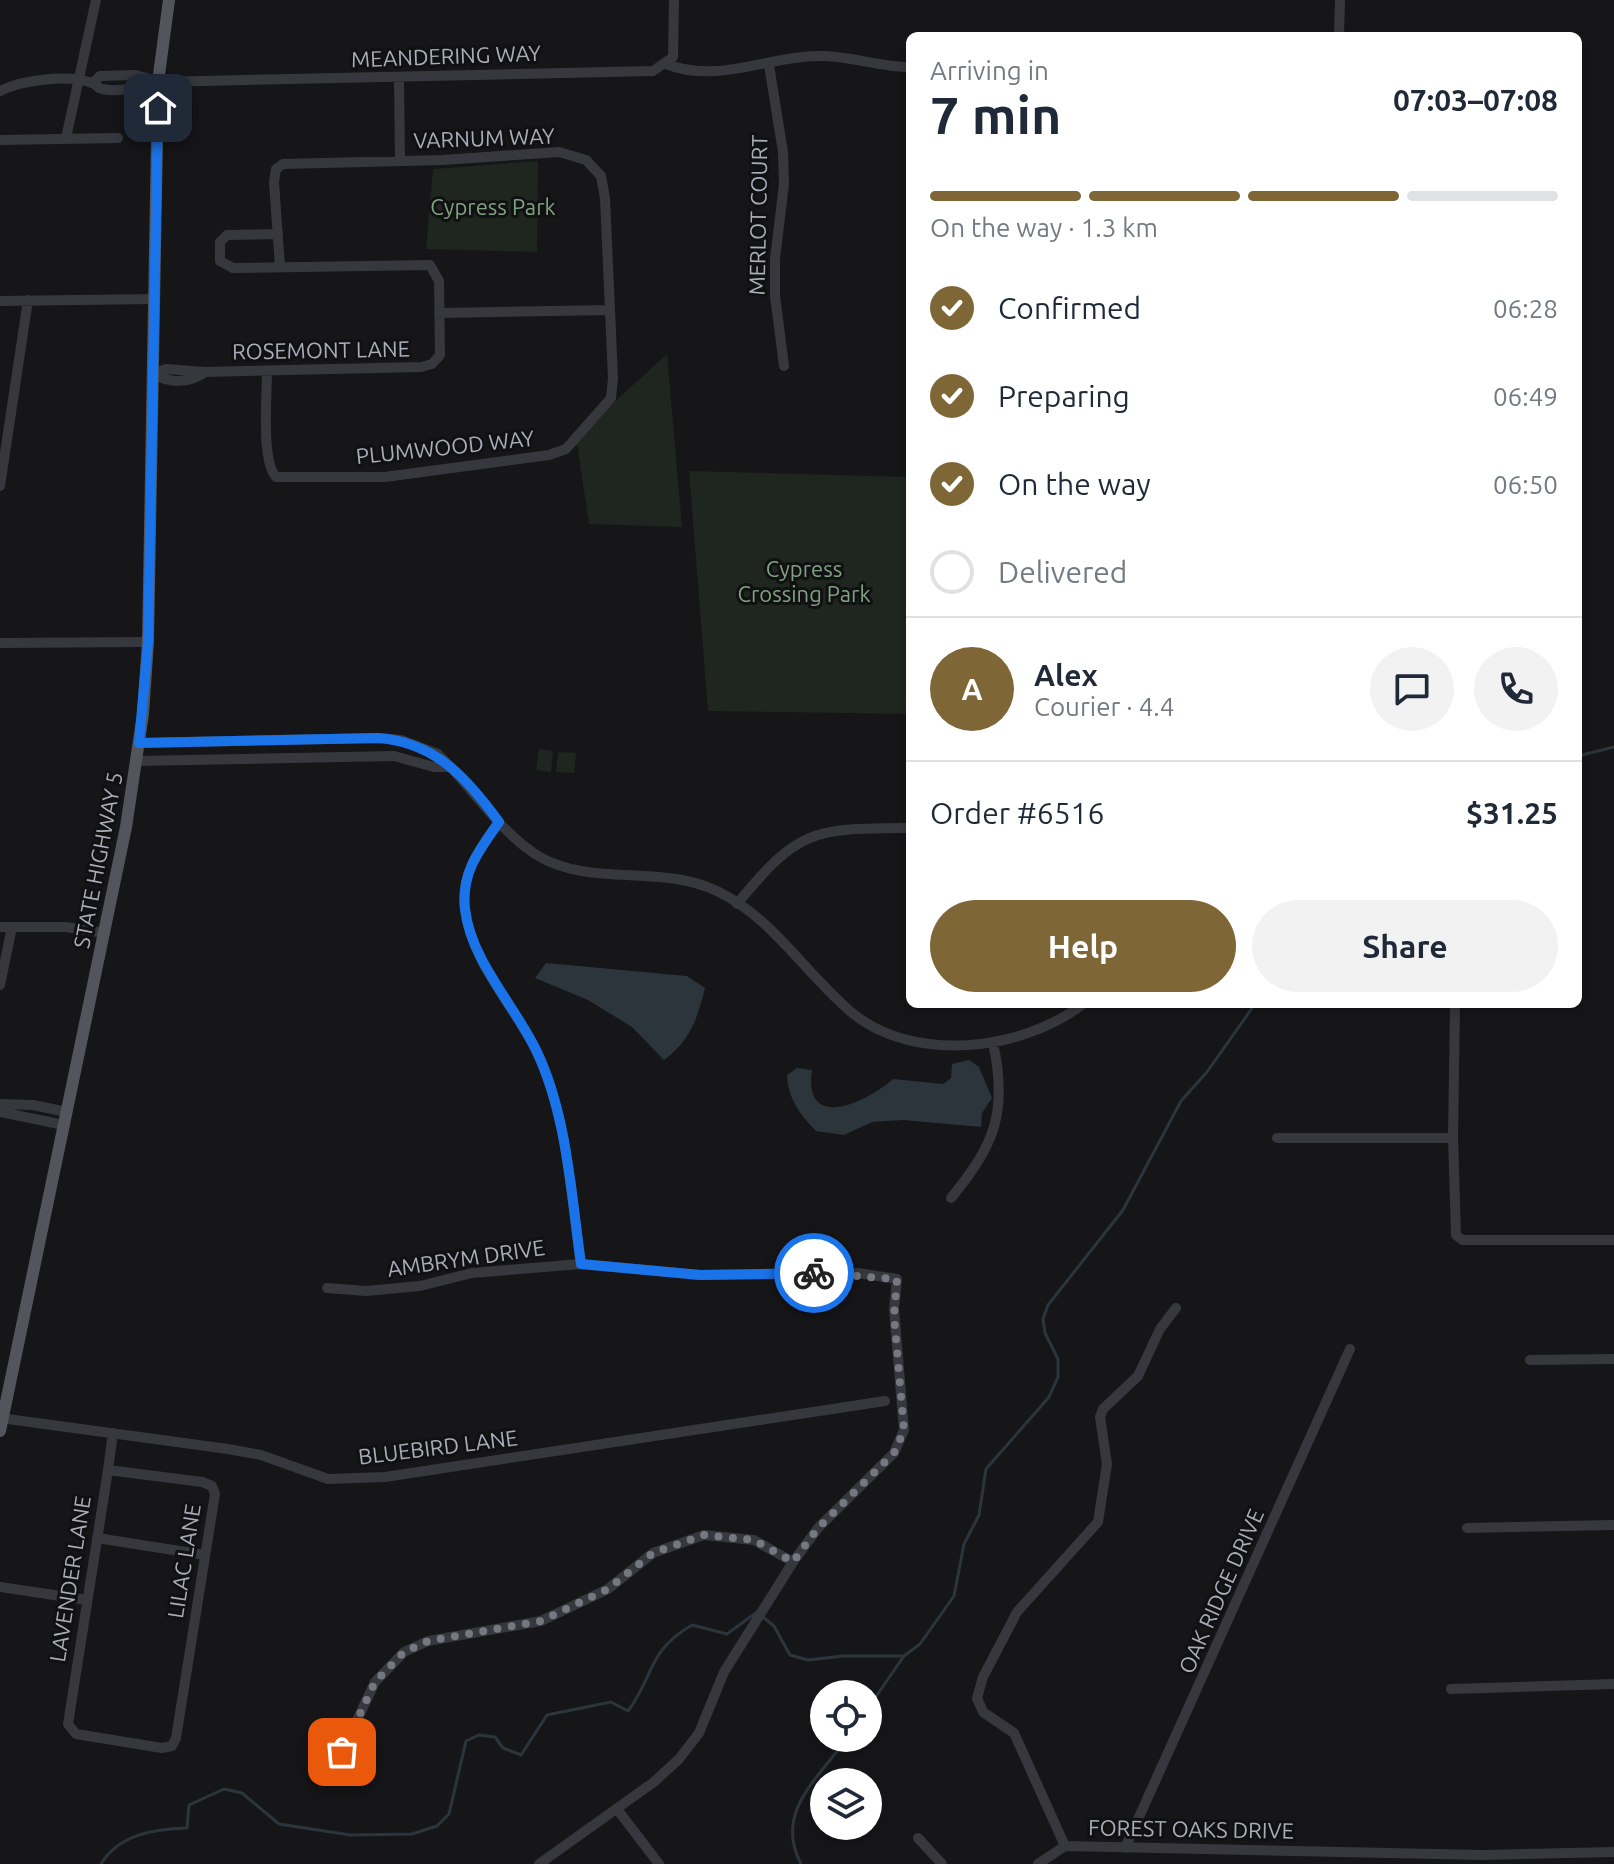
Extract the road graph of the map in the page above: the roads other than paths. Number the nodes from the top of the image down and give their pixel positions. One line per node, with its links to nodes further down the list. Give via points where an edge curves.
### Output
1 (96, 0): 10 (street)
2 (169, 0): 11 (main road, STATE HIGHWAY 5)
3 (674, 0): 6 (street, via 674,50)
4 (1340, 0): 5 (street)
5 (1339, 32)
6 (666, 64): 7 (street, MEANDERING WAY, via 684,71); 9 (street, MEANDERING WAY, via 653,71)
7 (769, 65): 8 (street, MEANDERING WAY, via 823,56); 24 (street, MERLOT COURT, via 783,152 775,296)
8 (906, 67)
9 (399, 79): 11 (street, MEANDERING WAY); 16 (street)
10 (77, 81): 11 (street, MEANDERING WAY, via 136,75); 12 (street, MEANDERING WAY, via 20,80); 13 (street)
11 (158, 82): 19 (main road, STATE HIGHWAY 5)
12 (0, 91)
13 (66, 138): 14 (street); 15 (street)
14 (118, 138)
15 (0, 140)
16 (400, 161): 17 (street, VARNUM WAY, via 283,164 276,169 274,182); 22 (street, VARNUM WAY, via 559,152 586,160 601,176 605,198)
17 (278, 234): 18 (street); 18 (street, via 227,235 219,250 220,261 233,268)
18 (280, 267): 23 (street, ROSEMONT LANE, via 430,265 439,281)
19 (154, 299): 20 (street); 26 (main road, STATE HIGHWAY 5)
20 (28, 300): 21 (street); 27 (street)
21 (0, 301)
22 (610, 310): 23 (street); 25 (street, PLUMWOOD WAY, via 611,398 566,449 549,455 385,477 276,477 270,471)
23 (439, 313): 25 (street, ROSEMONT LANE, via 440,355 432,364)
24 (784, 366)
25 (267, 371): 26 (street, ROSEMONT LANE, via 166,369)
26 (153, 374): 29 (main road, STATE HIGHWAY 5)
27 (1, 468): 28 (street)
28 (0, 486)
29 (148, 642): 30 (street); 31 (main road, STATE HIGHWAY 5)
30 (0, 643)
31 (139, 743): 32 (main road, STATE HIGHWAY 5); 33 (street, via 401,740 438,754)
32 (136, 761): 33 (street, via 394,756); 39 (main road, STATE HIGHWAY 5)
33 (451, 767): 34 (street)
34 (499, 822): 36 (street, via 520,844 565,867 678,877); 51 (street, via 473,858 464,885 468,928 537,1052 551,1093)
35 (906, 828): 36 (street, via 827,830 797,843 773,859)
36 (737, 904): 43 (street, via 762,921 853,1015 920,1041 963,1047)
37 (0, 927): 38 (street)
38 (12, 927): 39 (street); 40 (street)
39 (105, 933): 46 (main road, STATE HIGHWAY 5)
40 (0, 985)
41 (1076, 1008): 43 (street, via 1038,1031)
42 (1455, 1008): 48 (street)
43 (993, 1043): 49 (street, via 1000,1074 997,1128)
44 (0, 1104): 46 (street, via 33,1105)
45 (0, 1112): 46 (street)
46 (65, 1119): 58 (main road, STATE HIGHWAY 5)
47 (1277, 1138): 48 (street)
48 (1453, 1138): 50 (street, via 1454,1226 1462,1240)
49 (951, 1198)
50 (1614, 1240)
51 (581, 1264): 52 (street, AMBRYM DRIVE, via 472,1273 420,1286); 65 (street, AMBRYM DRIVE, via 700,1275 858,1273 897,1279 894,1316 904,1430 894,1453 818,1528)
52 (327, 1288)
53 (1176, 1308): 74 (street, FOREST OAKS DRIVE, via 1138,1376 1100,1417 1107,1464 1098,1522 1017,1612 977,1698 983,1712 1014,1733)
54 (1350, 1349): 75 (street, OAK RIDGE DRIVE)
55 (1614, 1359): 56 (street)
56 (1530, 1360)
57 (885, 1401): 59 (street, BLUEBIRD LANE, via 445,1469 354,1478 328,1479 261,1455)
58 (1, 1422): 59 (street, BLUEBIRD LANE)
59 (113, 1433): 60 (street, LAVENDER LANE)
60 (108, 1470): 63 (street, LAVENDER LANE); 64 (street, LILAC LANE, via 212,1486)
61 (1614, 1525): 62 (street)
62 (1467, 1528)
63 (97, 1538): 64 (street); 67 (street, LAVENDER LANE)
64 (205, 1555): 70 (street, LILAC LANE, via 172,1746)
65 (793, 1562): 71 (street, via 754,1540 704,1535 653,1553 608,1589 541,1621 428,1641 404,1652 375,1682); 72 (street, via 724,1672 699,1733 654,1782)
66 (0, 1587): 67 (street)
67 (87, 1600): 70 (street, LAVENDER LANE)
68 (1614, 1684): 69 (street)
69 (1451, 1689)
70 (70, 1731)
71 (342, 1752)
72 (617, 1809): 77 (street); 78 (street)
73 (918, 1838): 79 (street)
74 (1065, 1846): 75 (street, FOREST OAKS DRIVE); 80 (street)
75 (1125, 1848): 76 (street, FOREST OAKS DRIVE, via 1483,1855)
76 (1614, 1852)
77 (539, 1864)
78 (659, 1864)
79 (942, 1864)
80 (1038, 1864)

